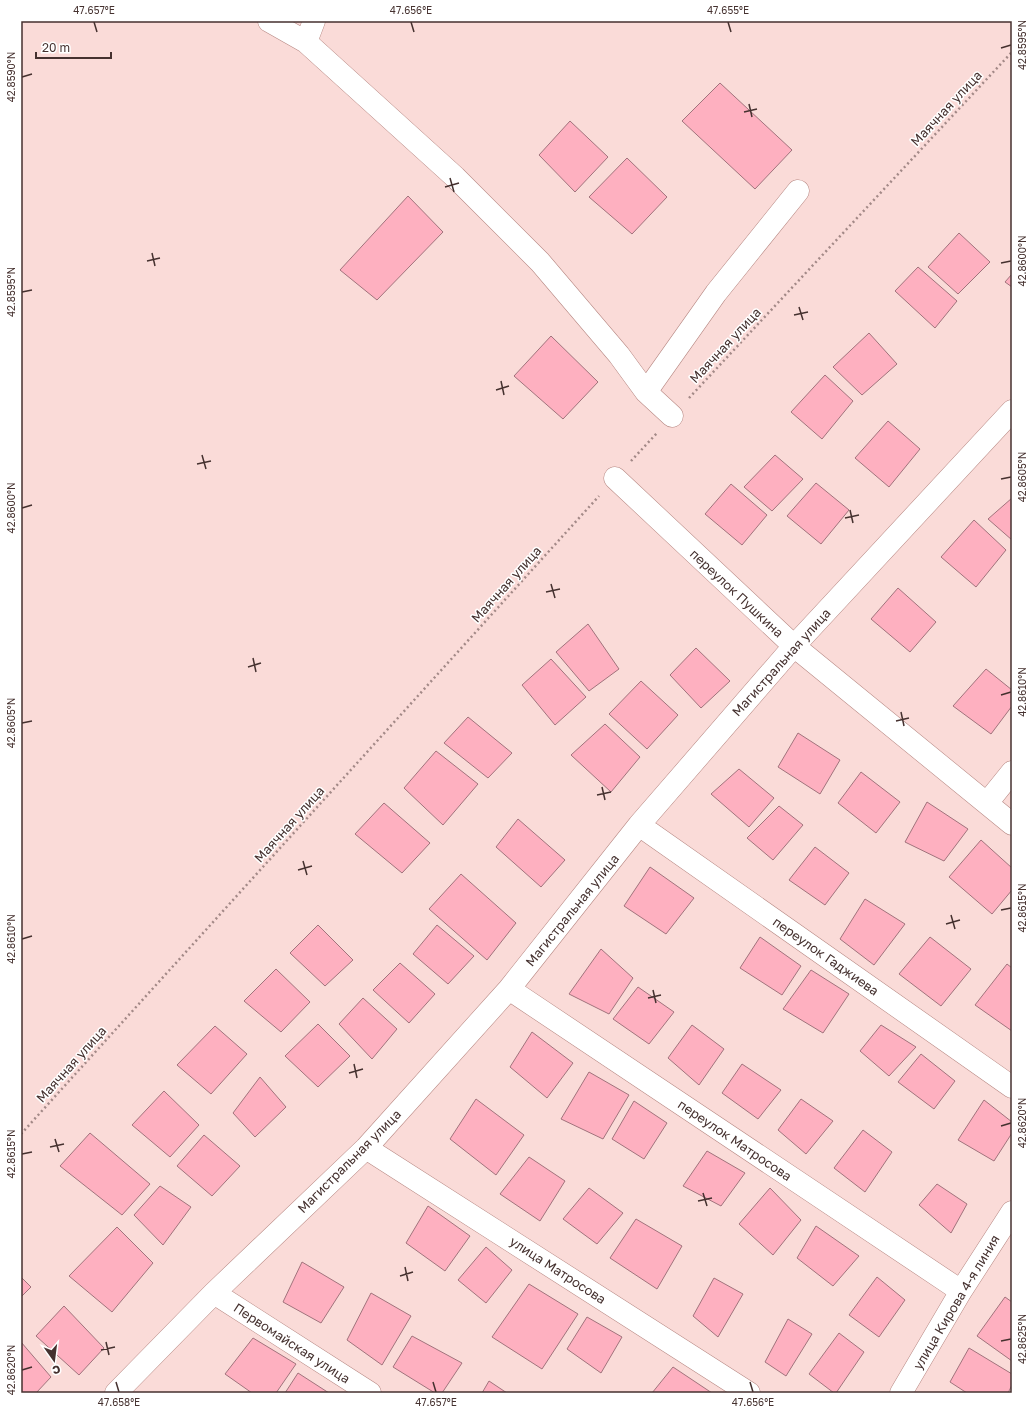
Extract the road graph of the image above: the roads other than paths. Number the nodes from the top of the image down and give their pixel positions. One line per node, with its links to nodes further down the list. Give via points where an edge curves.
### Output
1 (269, 21): 3 (street)
2 (314, 21): 3 (street)
3 (306, 42): 5 (street, via 455,177 540,262 619,355)
4 (798, 191): 5 (street, via 716,293)
5 (646, 392): 7 (street)
6 (1012, 411): 9 (street, Магистральная улица)
7 (672, 416)
8 (615, 478): 9 (street, переулок Пушкина)
9 (794, 646): 11 (street, переулок Пушкина); 13 (street, Магистральная улица)
10 (1012, 772): 11 (street)
11 (987, 803): 12 (street, переулок Пушкина)
12 (1012, 824)
13 (639, 825): 14 (street, Магистральная улица); 15 (street, переулок Гаджиева)
14 (509, 989): 16 (street, Магистральная улица); 18 (street, переулок Матросова)
15 (1012, 1087)
16 (366, 1148): 19 (street, Магистральная улица); 22 (street, улица Матросова)
17 (1012, 1212): 18 (street, улица Кирова 4-я линия)
18 (961, 1291): 23 (street, улица Кирова 4-я линия)
19 (214, 1293): 20 (street, Магистральная улица); 21 (street, Первомайская улица)
20 (116, 1393)
21 (370, 1393)
22 (749, 1393)
23 (901, 1393)

